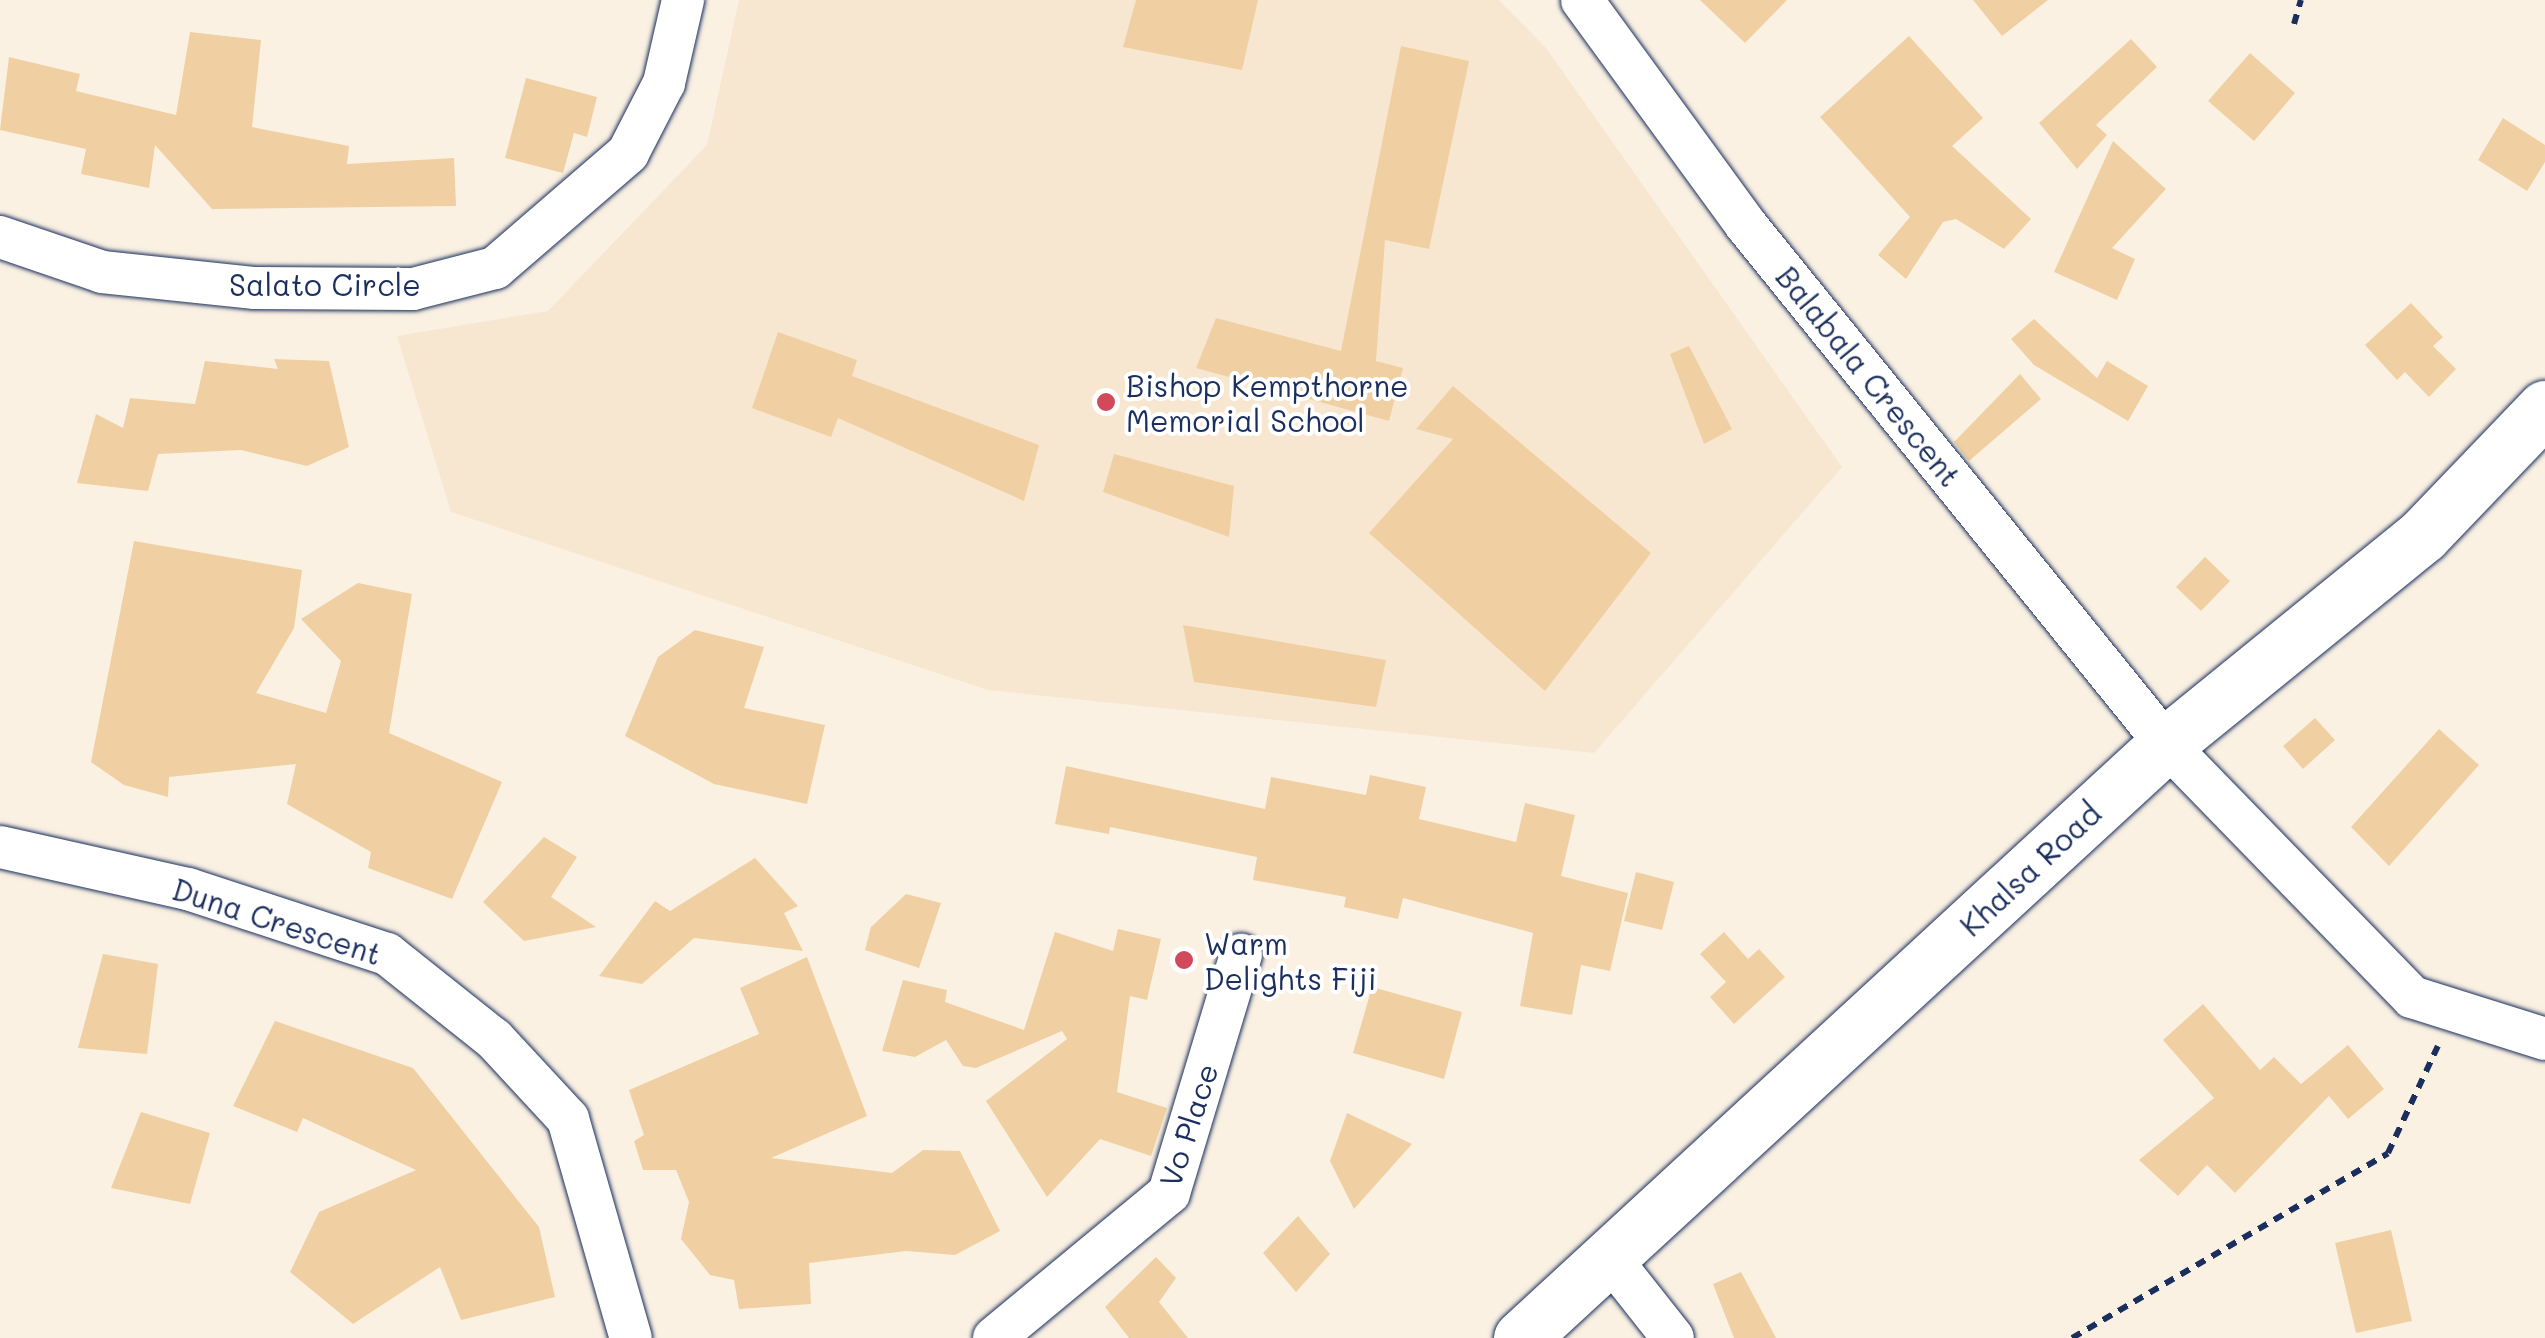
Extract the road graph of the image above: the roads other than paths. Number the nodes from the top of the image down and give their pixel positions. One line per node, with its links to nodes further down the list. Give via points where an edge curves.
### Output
1 (683, 0): 3 (street, Salato Circle, via 664,83 628,153 495,268 413,289 255,288 102,272)
2 (1582, 0): 5 (street, Balabala Crescent, via 1746,224)
3 (0, 237)
4 (2545, 408): 5 (main road, Khalsa Road, via 2422,535)
5 (2166, 744): 8 (street, Balabala Crescent, via 2412,997); 9 (main road, Khalsa Road)
6 (0, 847): 10 (street, Duna Crescent, via 188,888 387,954 494,1039 568,1119)
7 (1241, 956): 11 (street, Vo Place, via 1169,1193)
8 (2545, 1039)
9 (1609, 1256): 12 (main road, Khalsa Road); 13 (street)
10 (631, 1338)
11 (994, 1338)
12 (1521, 1338)
13 (1674, 1338)

